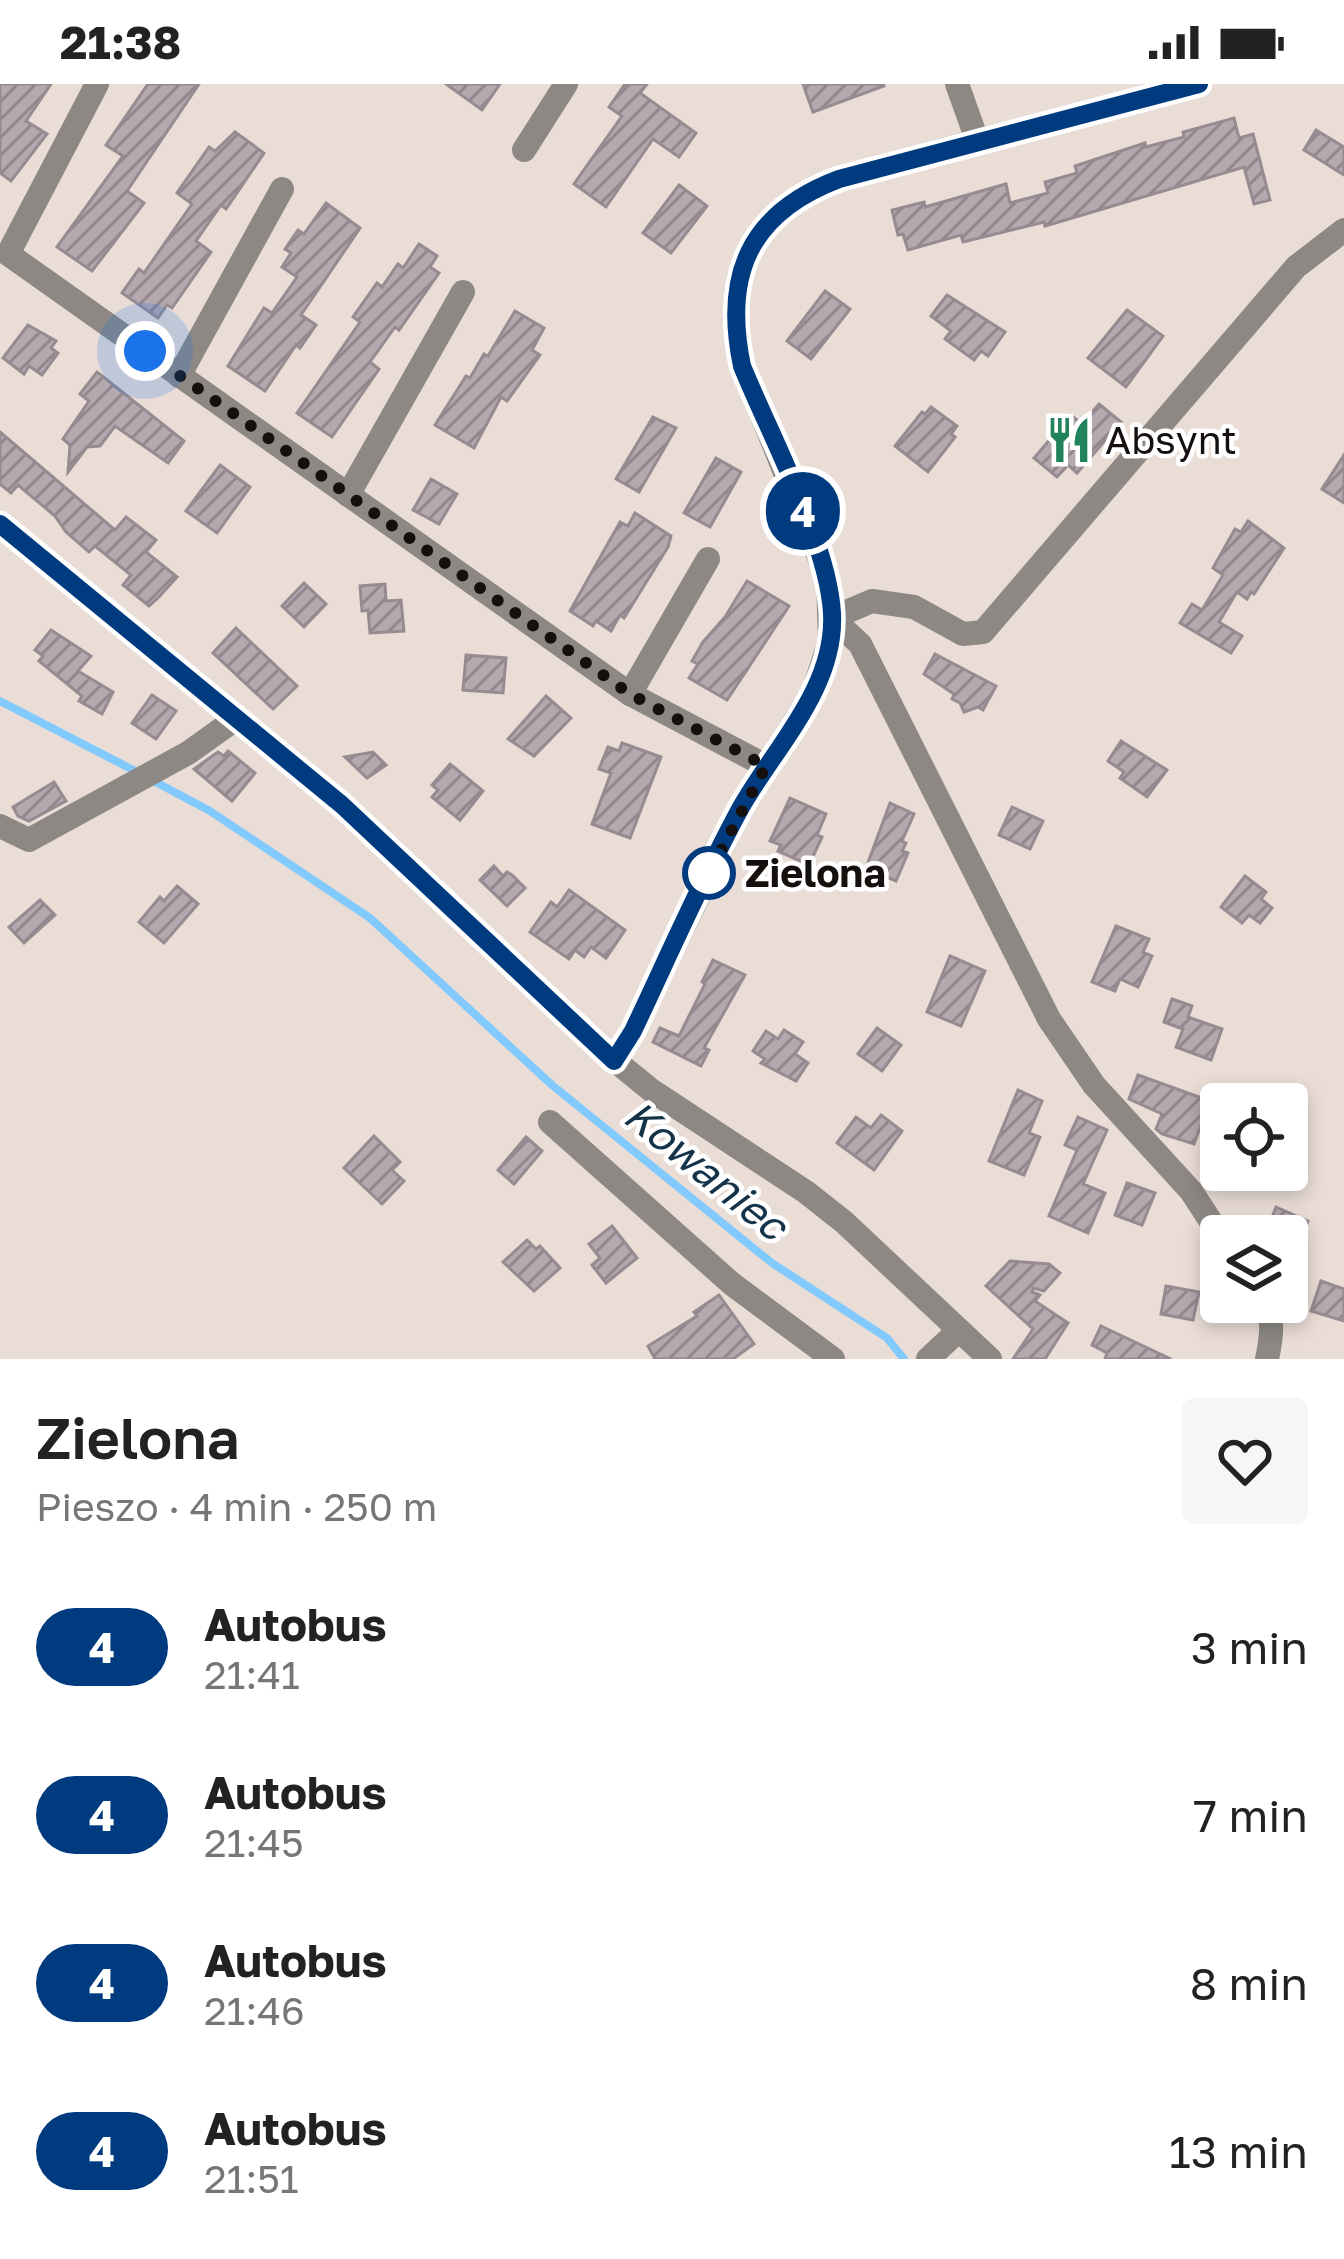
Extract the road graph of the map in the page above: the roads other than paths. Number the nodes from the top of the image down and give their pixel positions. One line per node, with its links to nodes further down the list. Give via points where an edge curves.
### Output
1 (97, 84): 10 (street, via 8,254)
2 (566, 84): 6 (street)
3 (957, 84): 5 (street)
4 (1199, 84): 5 (street)
5 (977, 140): 14 (street, via 820,187 767,225 742,264 734,311 742,366 817,545)
6 (524, 149)
7 (281, 189): 10 (street)
8 (1344, 230): 14 (street, via 1296,267 983,632 963,634 914,607 872,601)
9 (463, 292): 11 (street)
10 (179, 376): 11 (street)
11 (348, 495): 15 (street)
12 (0, 524): 16 (street)
13 (708, 559): 15 (street)
14 (832, 618): 17 (street, via 825,666); 21 (street, via 860,644 1049,1019 1094,1085)
15 (630, 694): 17 (street)
16 (237, 718): 18 (street, via 29,840); 19 (street, via 406,863)
17 (766, 766): 19 (street)
18 (0, 826)
19 (614, 1061): 23 (street, via 806,1192)
20 (550, 1121): 25 (street, via 732,1284)
21 (1206, 1215)
22 (1270, 1323): 27 (street)
23 (959, 1330): 24 (street); 26 (street)
24 (929, 1358)
25 (833, 1359)
26 (990, 1359)
27 (1267, 1359)

